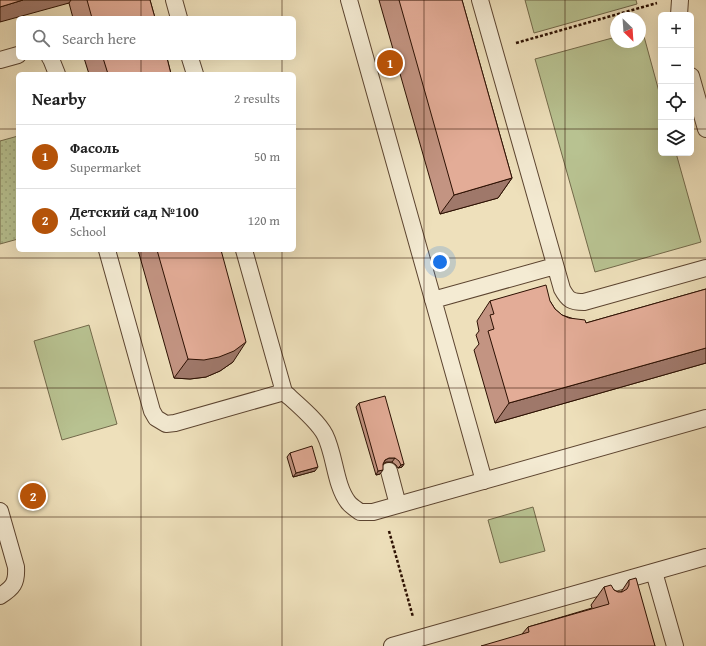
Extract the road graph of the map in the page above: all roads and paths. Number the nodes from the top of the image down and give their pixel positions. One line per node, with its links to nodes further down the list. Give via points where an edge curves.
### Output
1 (174, 0): 7 (lane)
2 (349, 0): 21 (lane)
3 (480, 0): 8 (lane)
4 (680, 0): 6 (lane)
5 (660, 2): 8 (path)
6 (679, 12)
7 (178, 16)
8 (494, 49): 19 (lane)
9 (16, 56): 10 (lane)
10 (0, 60)
11 (51, 60): 13 (lane)
12 (191, 60): 14 (lane)
13 (56, 72)
14 (194, 72)
15 (693, 84): 16 (lane)
16 (706, 129)
17 (108, 252): 22 (lane, via 156,418 166,424 175,423)
18 (245, 252): 22 (lane)
19 (555, 266): 20 (lane, via 562,289 567,298 574,302 584,302); 21 (lane)
20 (706, 268)
21 (434, 300): 25 (lane)
22 (284, 392): 27 (lane, via 324,434 343,494 349,504 360,512)
23 (706, 418): 25 (lane)
24 (389, 471): 26 (lane)
25 (484, 480): 26 (lane)
26 (398, 505): 27 (lane)
27 (382, 509): 32 (path)
28 (0, 511): 31 (lane, via 17,577 12,587)
29 (706, 557): 30 (lane)
30 (654, 572): 32 (lane, via 605,594); 34 (lane)
31 (0, 596)
32 (419, 638): 33 (lane)
33 (392, 646)
34 (675, 646)

